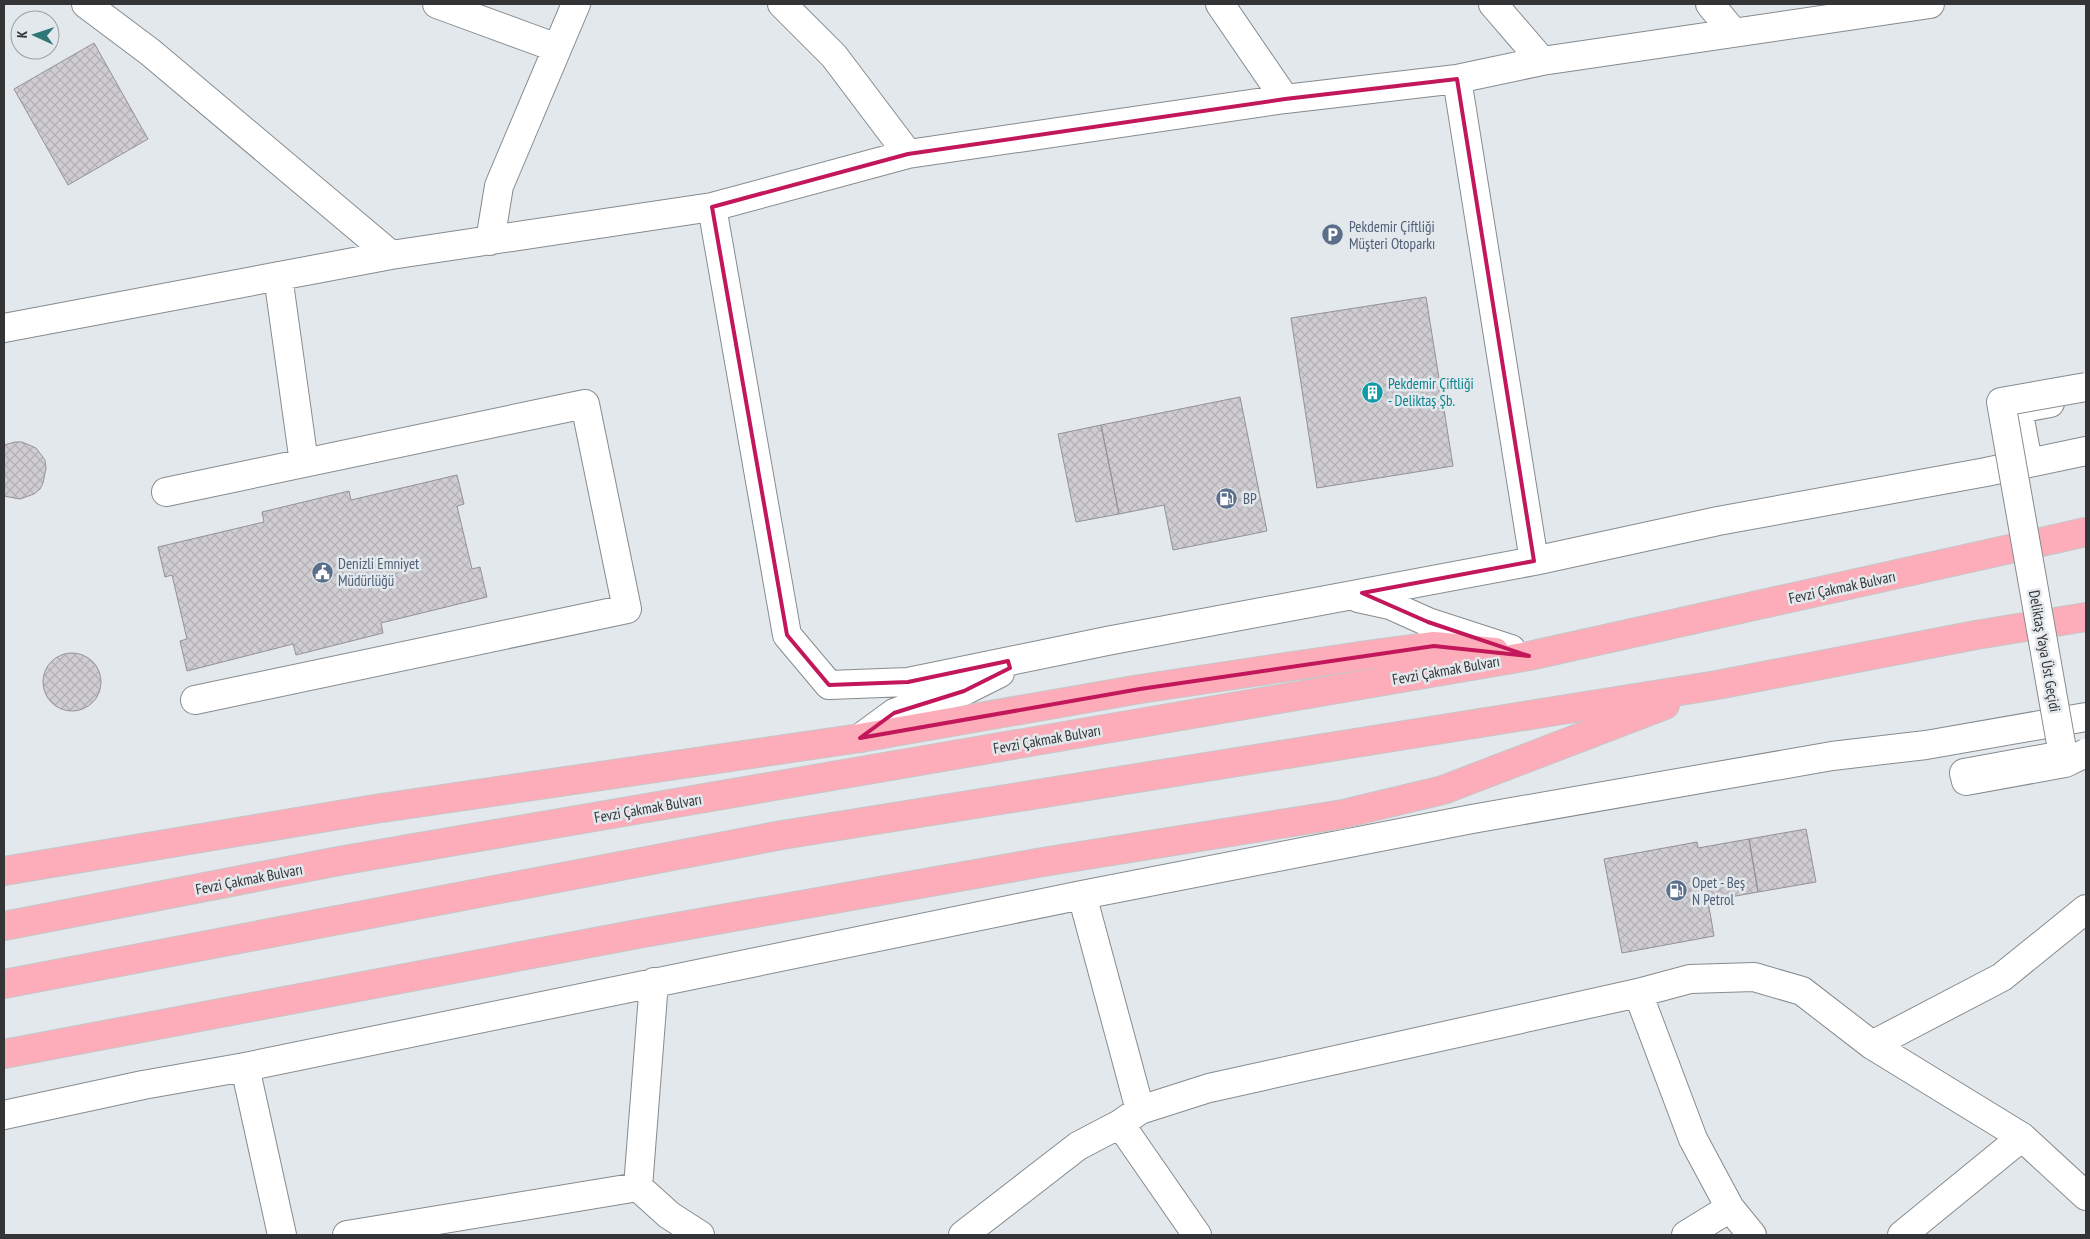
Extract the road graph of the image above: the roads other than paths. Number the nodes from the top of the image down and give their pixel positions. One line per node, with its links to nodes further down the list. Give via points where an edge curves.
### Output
1 (86, 4): 17 (street, via 150,52)
2 (437, 4): 10 (street)
3 (576, 4): 10 (street)
4 (782, 4): 14 (street, via 834,56)
5 (1220, 4): 13 (street)
6 (1493, 4): 11 (street)
7 (1710, 4): 9 (street)
8 (1930, 4): 9 (street)
9 (1732, 32): 11 (street)
10 (557, 48): 16 (street, via 499,186)
11 (1542, 62): 12 (street)
12 (1457, 79): 13 (street); 27 (street)
13 (1285, 99): 14 (street)
14 (908, 154): 15 (street)
15 (712, 207): 16 (street); 30 (street, via 787,635 829,685 908,682)
16 (490, 241): 17 (street)
17 (391, 255): 18 (street)
18 (278, 276): 19 (street); 24 (street)
19 (4, 328)
20 (2086, 387): 36 (street, Deliktaş Yaya Üst Geçidi, bridge, via 2000,402 2063,755 1964,773 1966,781 2065,763)
21 (2086, 397): 23 (street, via 2018,409)
22 (2086, 451): 23 (street)
23 (2028, 462): 27 (street, via 1718,521)
24 (304, 463): 25 (street); 33 (street, via 584,404 627,609)
25 (166, 492)
26 (2086, 532): 31 (main road, Fevzi Çakmak Bulvarı)
27 (1534, 561): 28 (street)
28 (1348, 596): 30 (street); 31 (street, via 1390,605 1428,622)
29 (2086, 617): 32 (main road)
30 (1067, 649): 35 (street, via 1008,669 964,692 925,701 894,713)
31 (1529, 656): 35 (main road, via 1425,647 1140,689); 40 (main road, Fevzi Çakmak Bulvarı, via 339,861)
32 (1718, 685): 42 (main road, via 782,835); 45 (main road, via 1443,790 1343,814 1043,862 653,931)
33 (195, 700)
34 (2086, 717): 38 (street, via 1926,745 1832,756 1472,819)
35 (860, 738): 37 (main road, via 375,810)
36 (2086, 752)
37 (4, 871)
38 (1082, 895): 41 (street); 48 (street)
39 (2086, 909): 44 (street, via 2002,977)
40 (4, 926)
41 (654, 982): 46 (street); 50 (street)
42 (4, 984)
43 (1638, 993): 44 (street, via 1690,979 1754,977 1802,991); 48 (street, via 1209,1088); 52 (street, via 1693,1139)
44 (1872, 1044): 49 (street)
45 (4, 1054)
46 (245, 1067): 47 (street); 53 (street)
47 (4, 1115)
48 (1130, 1117): 56 (street, via 1078,1146); 57 (street)
49 (2022, 1137): 51 (street); 60 (street)
50 (638, 1187): 54 (street); 55 (street, via 668,1215)
51 (2086, 1196)
52 (1730, 1208): 58 (street); 59 (street)
53 (282, 1235)
54 (347, 1235)
55 (700, 1235)
56 (963, 1235)
57 (1197, 1235)
58 (1686, 1235)
59 (1752, 1235)
60 (1902, 1235)

